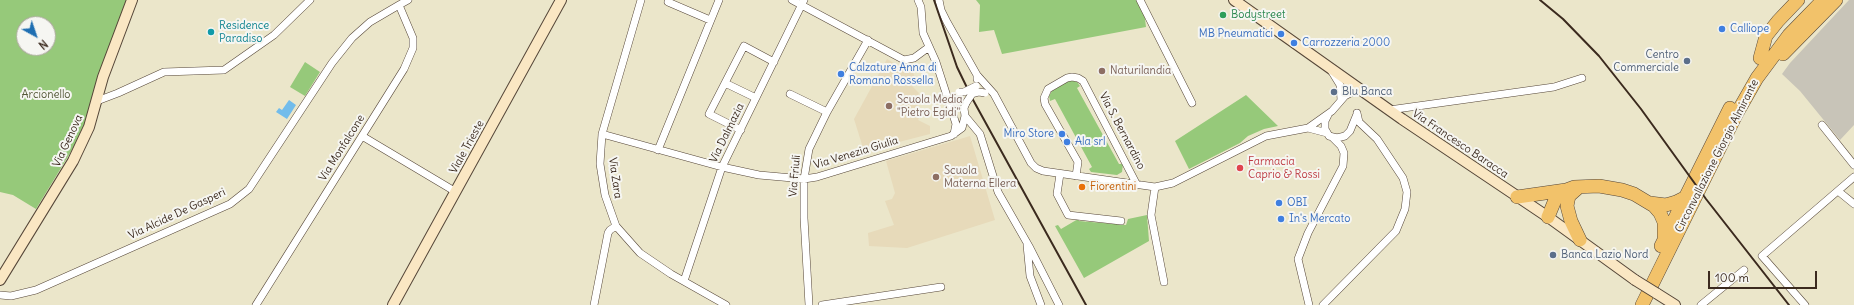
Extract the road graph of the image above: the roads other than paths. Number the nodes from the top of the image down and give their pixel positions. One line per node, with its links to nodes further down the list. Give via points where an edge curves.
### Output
1 (132, 0): 37 (main road, Via Genova, via 103,77)
2 (310, 0): 37 (street, via 274,35 224,70 164,72)
3 (408, 0): 18 (street)
4 (561, 0): 60 (main road, Viale Trieste)
5 (641, 0): 46 (street, Via Zara)
6 (669, 0): 19 (street, via 668,2)
7 (792, 0): 17 (street)
8 (918, 0): 21 (street, via 923,33)
9 (940, 0): 25 (street, via 941,10)
10 (1140, 0): 38 (street)
11 (1234, 0): 24 (main road, Via Francesco Baracca)
12 (1798, 0): 22 (highway, via 1766,36)
13 (1812, 0): 22 (highway, Circonvallazione Giorgio Almirante, via 1777,36)
14 (1823, 0): 27 (highway, Circonvallazione Giorgio Almirante, via 1784,41)
15 (1836, 0): 27 (highway)
16 (717, 1): 19 (street)
17 (803, 3): 20 (street); 23 (street, Via Dalmazia)
18 (399, 4): 49 (street, Via Monfalcone, via 412,38 413,48 404,69); 77 (street, Via Alcide De Gasperi, via 370,22 352,38 332,63 249,189 230,204 36,290 24,294)
19 (710, 20): 50 (street)
20 (868, 40): 21 (street, via 904,60 914,58); 40 (street, Via Friuli)
21 (929, 47): 29 (street)
22 (1760, 58): 63 (highway, Circonvallazione Giorgio Almirante, via 1737,94)
23 (774, 62): 28 (street, via 744,46); 35 (street, Via Dalmazia)
24 (1325, 64): 31 (main road, Via Francesco Baracca); 36 (street, via 1338,81)
25 (976, 75): 30 (street); 32 (street)
26 (1582, 78): 39 (street, via 1554,87)
27 (1757, 78): 89 (highway, Circonvallazione Giorgio Almirante, via 1737,113)
28 (725, 82): 35 (street); 45 (street, via 709,114)
29 (945, 86): 30 (street, bridge, via 959,92); 47 (street, via 956,124)
30 (976, 86): 32 (street, via 982,85); 34 (street, bridge)
31 (1360, 88): 36 (street); 39 (main road, Via Francesco Baracca)
32 (986, 90): 34 (street, bridge); 53 (street, via 999,105 1031,163 1043,171)
33 (790, 94): 40 (street)
34 (972, 94): 42 (street, bridge, via 964,108)
35 (756, 98): 45 (street, Via Dalmazia)
36 (1341, 100): 41 (street)
37 (97, 101): 73 (main road, Via Genova, via 73,161)
38 (1192, 103)
39 (1389, 110): 62 (main road, Via Francesco Baracca)
40 (827, 112): 56 (street, Via Friuli, via 809,149)
41 (1329, 114): 44 (street); 48 (street, via 1325,121)
42 (965, 116): 47 (street, via 962,128); 70 (street, via 980,134 998,192)
43 (1822, 125): 51 (street)
44 (1308, 128): 48 (street); 58 (street, via 1266,136 1173,183)
45 (741, 130): 52 (street, Via Dalmazia)
46 (602, 134): 50 (street, Via Venezia Giulia); 68 (street, Via Zara, via 602,176 605,195)
47 (954, 134): 56 (street, Via Venezia Giulia)
48 (1329, 135): 86 (street, via 1341,146 1344,153 1343,166 1299,254); 87 (street, via 1341,138 1348,134 1357,113 1359,122 1377,139 1403,178 1407,192 1406,209 1396,231)
49 (362, 136): 60 (street); 78 (street, Via Monfalcone)
50 (658, 150): 52 (street, Via Venezia Giulia)
51 (1854, 165)
52 (722, 167): 56 (street, Via Venezia Giulia, via 759,175); 74 (street, Via Dalmazia)
53 (1060, 174): 54 (street); 67 (street, via 1057,194 1068,215)
54 (1076, 176): 57 (street); 57 (street, Via S. Bernardino, via 1078,162 1044,98 1048,89 1072,77 1083,81)
55 (1854, 177): 59 (street)
56 (804, 179): 82 (street, Via Friuli)
57 (1137, 185): 58 (street)
58 (1155, 187): 75 (street, via 1151,216)
59 (1838, 191): 65 (street); 92 (street, via 1762,256)
60 (456, 192): 79 (main road, Viale Trieste)
61 (1570, 192): 62 (highway); 64 (highway, via 1600,186 1622,190); 66 (highway, via 1554,200); 69 (highway, via 1568,214)
62 (1517, 197): 66 (main road, Via Francesco Baracca)
63 (1684, 198): 64 (highway, via 1666,205); 71 (highway, Circonvallazione Giorgio Almirante)
64 (1650, 203): 71 (highway, via 1657,209 1664,222)
65 (1854, 204)
66 (1548, 217): 69 (main road, Via Francesco Baracca)
67 (1122, 221)
68 (616, 226): 74 (street, Via Zara, via 640,253); 80 (street, via 608,233)
69 (1580, 240): 90 (main road, Via Francesco Baracca, bridge)
70 (1026, 241): 84 (street, via 1030,276); 85 (street)
71 (1662, 244): 88 (highway, Circonvallazione Giorgio Almirante)
72 (1744, 270): 91 (street)
73 (0, 280)
74 (684, 281): 81 (street, Via Zara)
75 (1164, 282)
76 (942, 287): 83 (street)
77 (1, 295)
78 (256, 305)
79 (393, 305)
80 (594, 305)
81 (726, 305)
82 (809, 305)
83 (822, 305)
84 (1041, 305)
85 (1059, 305)
86 (1309, 305)
87 (1323, 305)
88 (1633, 305)
89 (1642, 305)
90 (1675, 305)
91 (1701, 305)
92 (1805, 305)

